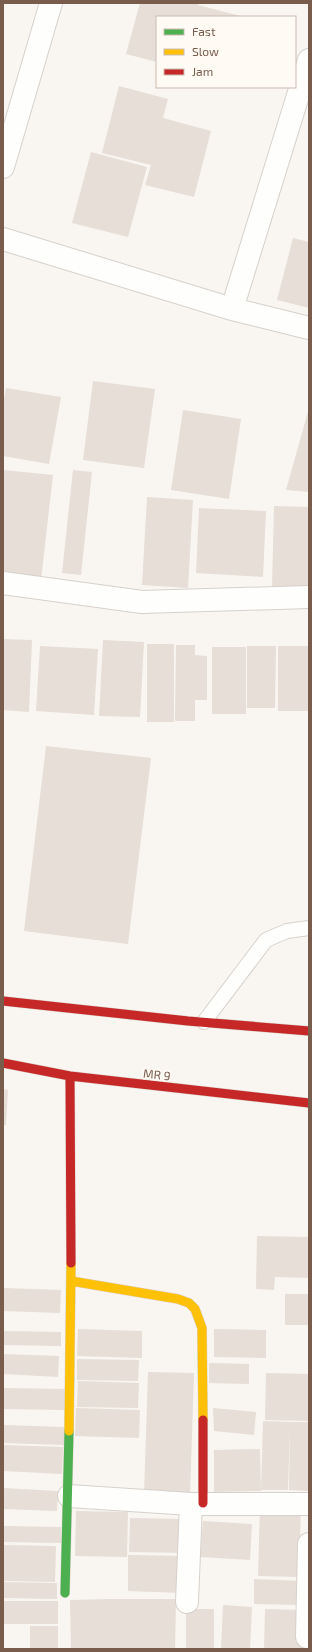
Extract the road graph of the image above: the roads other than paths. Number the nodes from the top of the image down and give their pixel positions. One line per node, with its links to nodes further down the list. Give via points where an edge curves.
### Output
1 (51, 3): 4 (street)
2 (309, 60): 3 (street)
3 (306, 86): 6 (street)
4 (3, 167)
5 (3, 239): 6 (street)
6 (232, 309): 7 (street)
7 (309, 328)
8 (3, 583): 9 (street, via 142,602)
9 (309, 597)
10 (309, 928): 12 (lane, via 287,930 266,940)
11 (3, 1000): 12 (street)
12 (204, 1022): 13 (street)
13 (309, 1031)
14 (3, 1063): 15 (street, MR 9)
15 (70, 1076): 16 (street, MR 9); 17 (street)
16 (309, 1103)
17 (71, 1281): 18 (street); 19 (street, via 189,1301 194,1307 202,1328)
18 (69, 1496): 19 (street); 22 (street)
19 (197, 1503): 20 (street); 23 (street)
20 (309, 1504)
21 (309, 1544): 24 (street)
22 (66, 1593)
23 (187, 1602)
24 (307, 1637)

